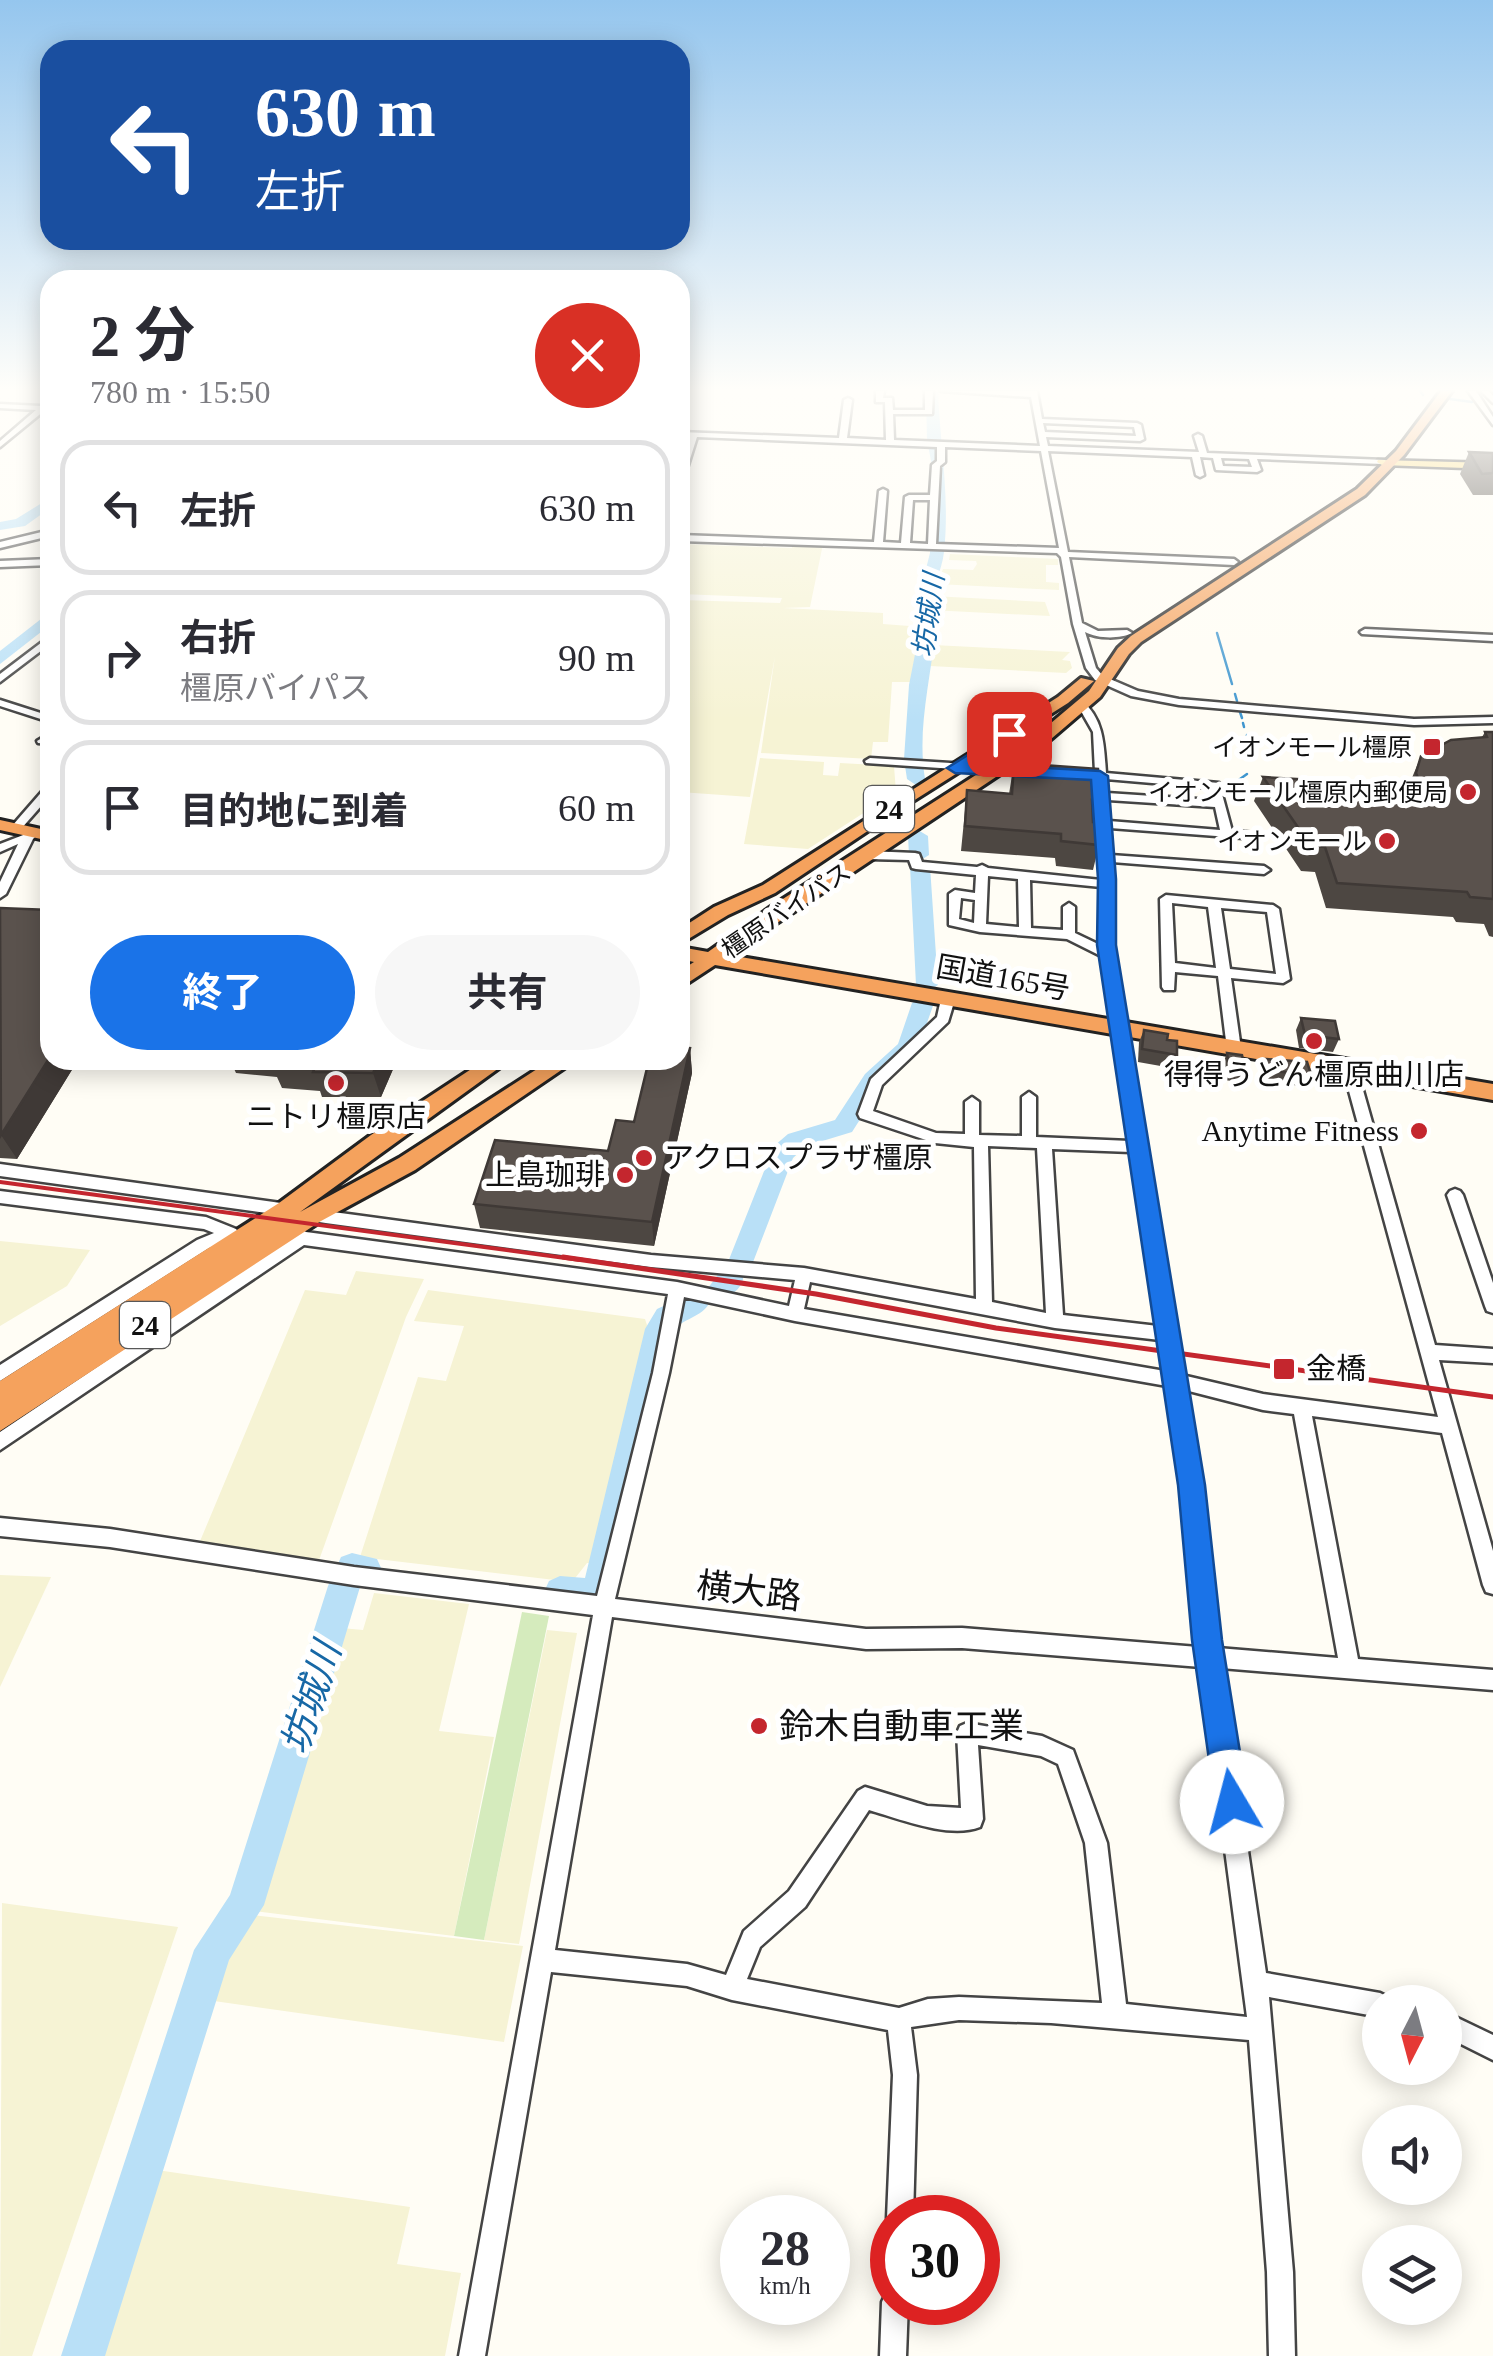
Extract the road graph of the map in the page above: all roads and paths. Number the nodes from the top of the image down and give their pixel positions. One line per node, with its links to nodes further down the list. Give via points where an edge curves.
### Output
1 (882, 501): 9 (street)
2 (909, 501): 11 (street)
3 (935, 501): 12 (street)
4 (1052, 501): 13 (street)
5 (1331, 501): 15 (highway, 橿原バイパス / 24)
6 (1347, 501): 22 (highway, 橿原バイパス / 24, via 1136,639)
7 (40, 536): 10 (street)
8 (690, 538): 9 (street)
9 (878, 544): 11 (street)
10 (0, 546)
11 (906, 546): 12 (street)
12 (936, 547): 13 (street)
13 (1061, 552): 15 (street); 17 (street)
14 (40, 562): 16 (street)
15 (1234, 562): 19 (highway, 橿原バイパス / 24)
16 (0, 564)
17 (1078, 624): 19 (street, via 1096,634); 22 (street)
18 (1365, 632): 20 (street)
19 (1127, 633): 22 (highway, 橿原バイパス / 24, via 1111,647)
20 (1493, 638)
21 (40, 647): 23 (street)
22 (1099, 677): 25 (highway, 橿原バイパス / 24); 27 (street, via 1164,701 1403,721); 29 (highway, 橿原バイパス / 24)
23 (0, 679)
24 (0, 703): 26 (street)
25 (1082, 704): 30 (highway, 橿原バイパス / 24); 33 (street, via 1096,723 1085,726 1097,741)
26 (40, 716)
27 (1493, 720)
28 (870, 761): 29 (street)
29 (955, 768): 30 (street); 42 (highway, 橿原バイパス / 24)
30 (998, 768): 31 (street); 41 (highway, 橿原バイパス / 24)
31 (1038, 772)
32 (1084, 775): 33 (street)
33 (1100, 784): 34 (street); 34 (street); 36 (street)
34 (1216, 793): 38 (street)
35 (40, 806): 37 (street)
36 (1103, 824): 38 (street); 43 (street)
37 (25, 832): 40 (street); 49 (street)
38 (1227, 834): 39 (street)
39 (1256, 836)
40 (0, 848)
41 (868, 855): 44 (street); 46 (highway, 橿原バイパス / 24)
42 (817, 858): 46 (highway); 54 (highway, 橿原バイパス / 24)
43 (1106, 858): 45 (street); 48 (street)
44 (982, 870): 47 (street); 50 (street)
45 (1264, 870)
46 (843, 871): 56 (highway, 橿原バイパス / 24)
47 (1024, 874): 48 (street); 55 (street)
48 (1107, 884): 58 (street)
49 (0, 894)
50 (981, 897): 53 (street); 53 (street, via 955,894 953,922)
51 (1214, 904): 61 (street, via 1166,899); 62 (street); 62 (street, via 1273,909 1283,979)
52 (1069, 907): 57 (street)
53 (980, 928): 55 (street)
54 (690, 931)
55 (1025, 932): 57 (street)
56 (746, 935): 60 (highway, 橿原バイパス / 24); 64 (highway, via 752,954)
57 (1069, 935): 58 (street)
58 (1108, 954): 67 (street)
59 (690, 955): 60 (highway, 国道165号)
60 (713, 958): 63 (highway, 橿原バイパス / 24); 64 (highway, 国道165号)
61 (1168, 967): 62 (street); 65 (street)
62 (1222, 973): 68 (street)
63 (690, 974)
64 (807, 974): 66 (highway, 国道165号)
65 (1169, 987)
66 (948, 999): 67 (highway, 国道165号); 75 (street, via 942,1019 876,1083 866,1114 935,1138)
67 (1119, 1028): 68 (highway, 国道165号); 77 (street)
68 (1234, 1049): 69 (highway, 国道165号)
69 (1350, 1069): 72 (highway, 国道165号); 93 (street)
70 (485, 1070): 82 (highway, 24, via 379,1141)
71 (551, 1070): 81 (highway, 24, via 407,1164)
72 (1493, 1092)
73 (1029, 1097): 76 (street)
74 (972, 1102): 75 (street)
75 (977, 1142): 76 (street); 89 (street)
76 (1036, 1145): 77 (street); 91 (street)
77 (1136, 1147): 92 (street)
78 (0, 1170): 82 (street, via 178,1192)
79 (1455, 1195): 88 (street)
80 (0, 1197): 83 (street, via 206,1223)
81 (313, 1215): 82 (highway, 24); 84 (street)
82 (293, 1226): 83 (highway, 24); 86 (street); 99 (highway, 24); 101 (street)
83 (234, 1237): 95 (street, via 203,1244); 97 (highway, 24)
84 (748, 1270): 85 (street); 87 (street)
85 (804, 1274): 89 (street); 90 (street)
86 (677, 1290): 87 (street); 105 (street)
87 (732, 1300): 90 (street)
88 (1493, 1306)
89 (984, 1308): 91 (street)
90 (795, 1314): 96 (street)
91 (1055, 1320): 92 (street)
92 (1166, 1334): 96 (street)
93 (1431, 1352): 94 (street); 100 (street)
94 (1493, 1356)
95 (0, 1374)
96 (1173, 1380): 98 (street); 106 (street)
97 (0, 1394)
98 (1301, 1406): 100 (street); 107 (street)
99 (0, 1420)
100 (1448, 1426): 103 (street)
101 (0, 1442)
102 (0, 1527): 105 (street, 横大路)
103 (1489, 1558): 104 (street)
104 (1493, 1583)
105 (604, 1606): 106 (street, 横大路, via 866,1638 962,1638); 109 (street)
106 (1212, 1657): 107 (street, 横大路); 110 (street)
107 (1350, 1668): 108 (street, 横大路)
108 (1493, 1680)
109 (540, 1960): 111 (street, via 687,1975); 120 (street)
110 (1256, 1983): 112 (street); 115 (street)
111 (732, 1988): 113 (street, via 752,1939 797,1900 865,1798 927,1817 972,1820 967,1733 1066,1756 1096,1843); 114 (street)
112 (1362, 2003)
113 (1115, 2013): 114 (street, via 923,2009); 115 (street)
114 (899, 2020): 118 (street, via 905,2075)
115 (1260, 2030): 122 (street)
116 (1462, 2032): 117 (street)
117 (1493, 2048)
118 (901, 2195)
119 (894, 2325): 121 (street)
120 (472, 2356)
121 (893, 2356)
122 (1282, 2356)

